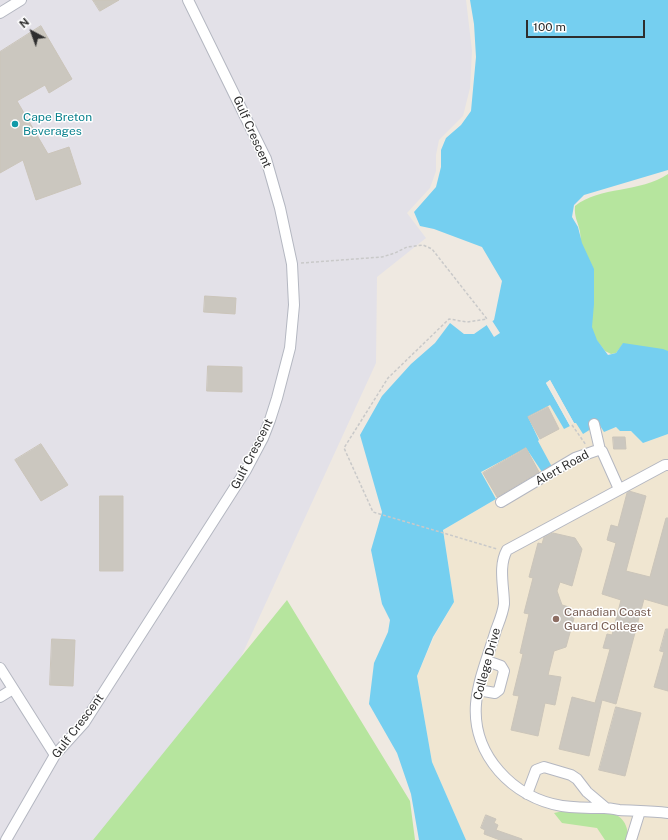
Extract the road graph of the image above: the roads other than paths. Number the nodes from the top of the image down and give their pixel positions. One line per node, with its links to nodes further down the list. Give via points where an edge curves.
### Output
1 (21, 0): 3 (street)
2 (188, 0): 14 (street, Gulf Crescent, via 266,159 292,264 294,305 290,348 263,438 234,491 84,723)
3 (0, 13)
4 (594, 424): 5 (street)
5 (595, 450): 7 (street, Alert Road); 8 (street, Alert Road, via 575,458)
6 (668, 465): 7 (street)
7 (619, 489): 9 (street, College Drive, via 507,550 503,572 504,606)
8 (501, 502)
9 (487, 661): 12 (street, College Drive); 12 (street, via 501,666 504,671 499,690 495,693)
10 (0, 668): 11 (street)
11 (13, 689): 13 (street); 14 (street)
12 (478, 690): 15 (street, College Drive, via 477,718 484,746 503,776)
13 (0, 697)
14 (55, 755): 19 (street, Gulf Crescent)
15 (527, 794): 16 (street, College Drive, via 542,801 564,806); 16 (street, via 536,770 544,767 571,775)
16 (606, 808): 17 (street, College Drive)
17 (640, 811): 18 (street, College Drive); 20 (street)
18 (668, 813)
19 (6, 840)
20 (631, 840)

